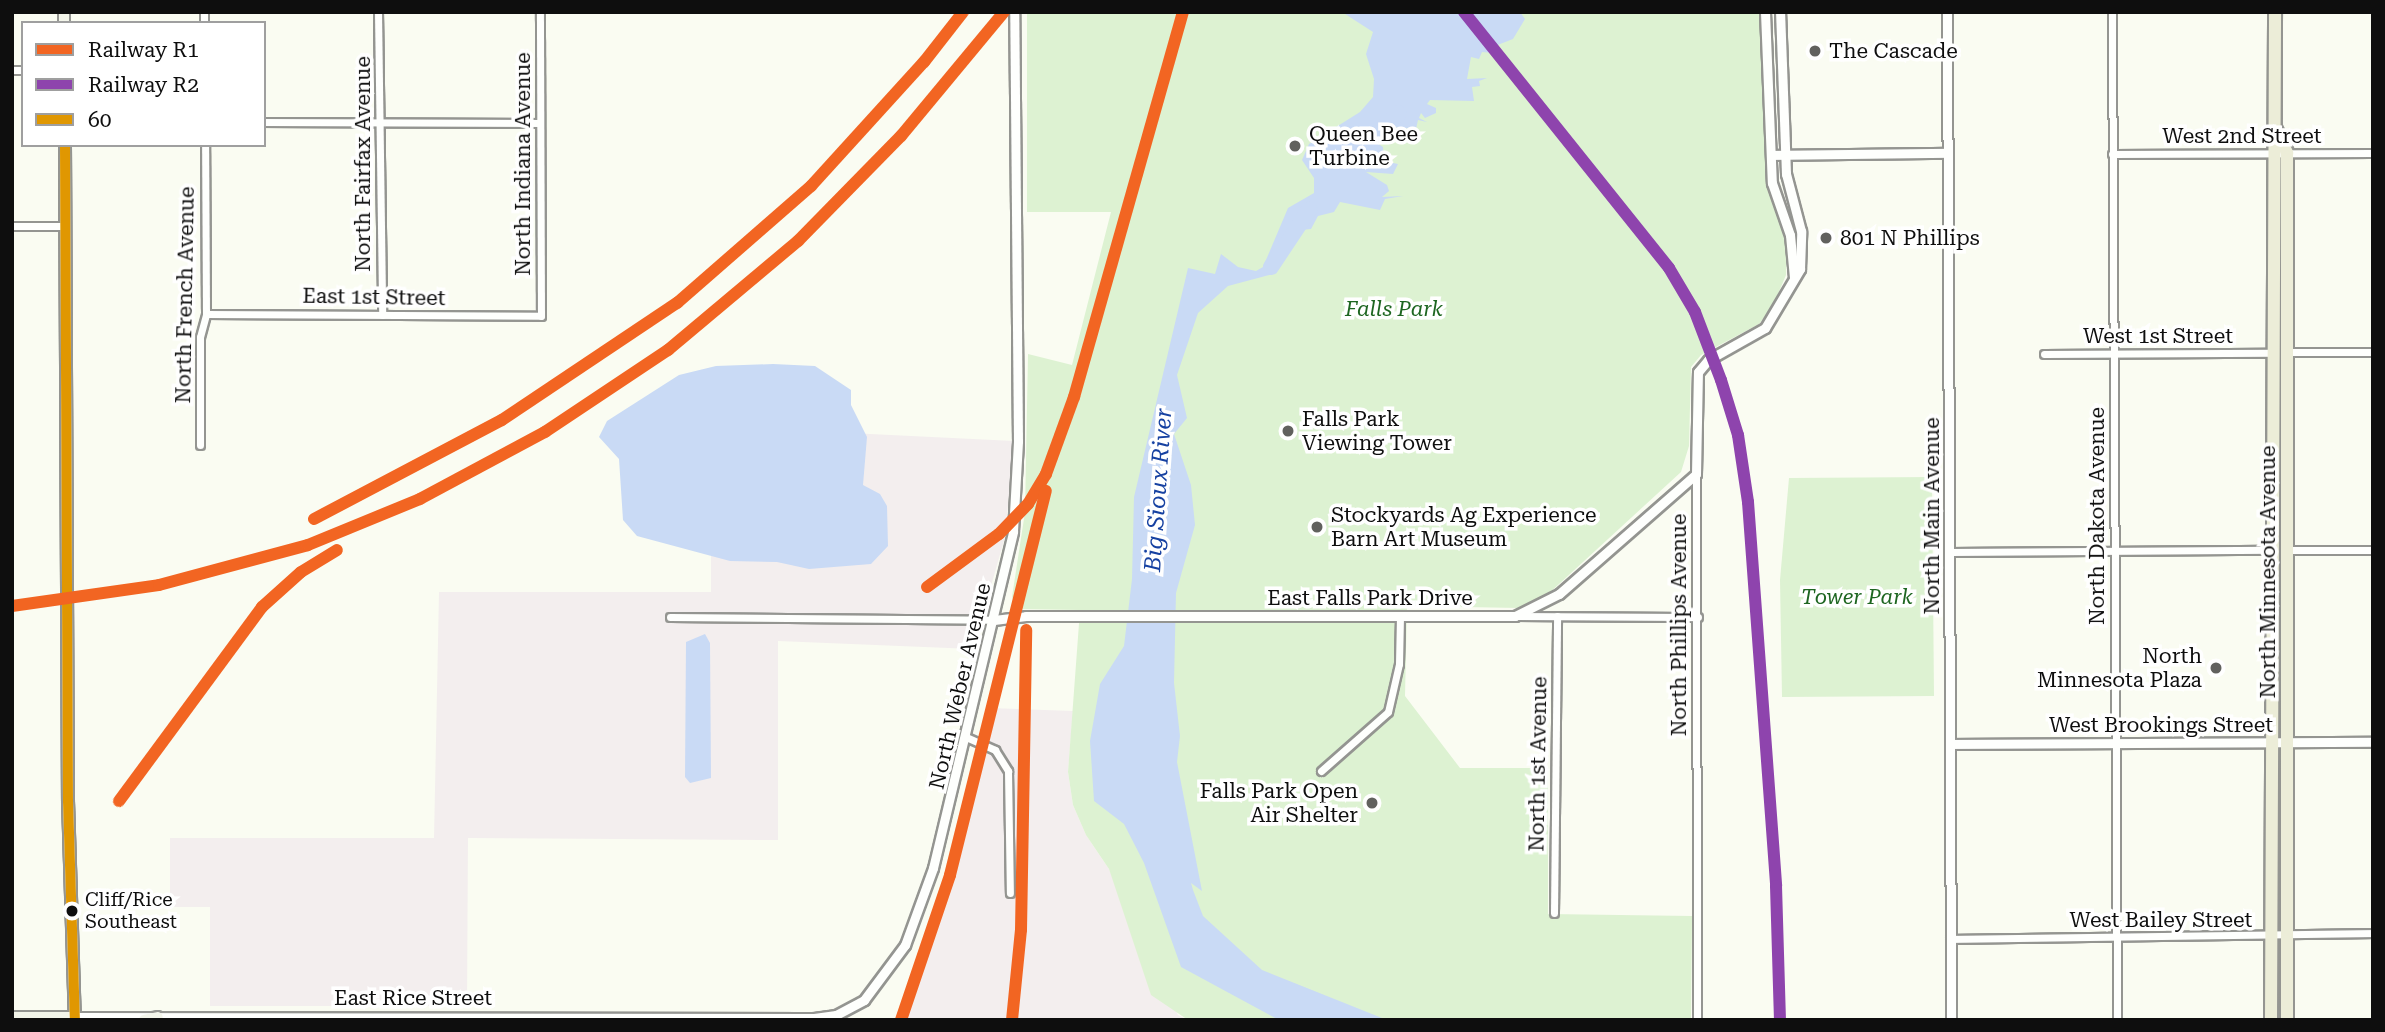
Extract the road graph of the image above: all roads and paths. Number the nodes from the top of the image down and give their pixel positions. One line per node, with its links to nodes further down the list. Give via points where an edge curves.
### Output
1 (378, 12): 10 (street, North Fairfax Avenue)
2 (540, 12): 11 (street, North Indiana Avenue)
3 (1014, 12): 45 (street, North Weber Avenue, via 1017,481 1011,541)
4 (1765, 12): 20 (street)
5 (1780, 12): 21 (street, North Phillips Avenue)
6 (1947, 12): 15 (street, North Main Avenue)
7 (2112, 12): 19 (street, North Dakota Avenue)
8 (2275, 12): 12 (main road, North Minnesota Avenue)
9 (266, 122): 10 (street)
10 (381, 122): 11 (street); 26 (street, North Fairfax Avenue)
11 (540, 123): 27 (street, North Indiana Avenue)
12 (2275, 128): 16 (main road, North Minnesota Avenue); 17 (main road, North Minnesota Avenue)
13 (65, 147): 23 (main road)
14 (205, 147): 25 (street, North French Avenue)
15 (1947, 153): 21 (street); 39 (street, North Main Avenue)
16 (2271, 153): 17 (street, West 2nd Street); 19 (street, West 2nd Street); 31 (main road, North Minnesota Avenue)
17 (2287, 153): 18 (street, West 2nd Street); 28 (main road, North Minnesota Avenue)
18 (2373, 153)
19 (2112, 154): 30 (street, North Dakota Avenue)
20 (1771, 155): 21 (street); 24 (street, via 1773,189 1790,235)
21 (1785, 155): 24 (street, North Phillips Avenue, via 1787,185 1802,237 1800,269)
22 (12, 226): 23 (street)
23 (65, 226): 62 (main road, via 68,801)
24 (1794, 277): 34 (street, North Phillips Avenue, via 1783,304 1765,328 1708,360 1698,372)
25 (206, 314): 26 (street, East 1st Street); 33 (street, North French Avenue, via 200,337)
26 (382, 315): 27 (street, East 1st Street)
27 (541, 316)
28 (2287, 352): 29 (street); 36 (main road, North Minnesota Avenue)
29 (2373, 352)
30 (2114, 353): 31 (street, West 1st Street); 32 (street, West 1st Street); 38 (street, North Dakota Avenue)
31 (2272, 353): 35 (main road, North Minnesota Avenue)
32 (2044, 354)
33 (200, 445)
34 (1696, 474): 41 (street, East Falls Park Drive, via 1559,594); 44 (street, North Phillips Avenue)
35 (2271, 550): 36 (street); 38 (street); 47 (main road, North Minnesota Avenue)
36 (2287, 550): 37 (street); 48 (main road, North Minnesota Avenue)
37 (2373, 550)
38 (2115, 551): 39 (street); 50 (street, North Dakota Avenue)
39 (1950, 552): 51 (street, North Main Avenue)
40 (1400, 616): 41 (street, East Falls Park Drive); 45 (street, East Falls Park Drive, via 1106,615); 52 (street, via 1399,664 1384,720)
41 (1515, 616): 42 (street)
42 (1558, 616): 44 (street); 54 (street, North 1st Avenue)
43 (670, 617): 45 (street)
44 (1698, 617): 65 (street, North Phillips Avenue)
45 (993, 620): 46 (street, North Weber Avenue)
46 (966, 737): 53 (street, via 987,744 1006,762 1011,803); 63 (street, North Weber Avenue, via 933,868 900,954 863,1000 836,1015)
47 (2270, 742): 48 (street, West Brookings Street); 50 (street, West Brookings Street); 57 (main road, North Minnesota Avenue)
48 (2287, 742): 49 (street, West Brookings Street); 56 (main road, North Minnesota Avenue)
49 (2373, 742)
50 (2115, 743): 51 (street, West Brookings Street); 59 (street, North Dakota Avenue)
51 (1950, 744): 58 (street, North Main Avenue)
52 (1321, 771)
53 (1010, 893)
54 (1554, 913)
55 (2373, 933): 56 (street, West Bailey Street)
56 (2287, 935): 57 (street, West Bailey Street); 69 (main road, North Minnesota Avenue)
57 (2271, 936): 59 (street, West Bailey Street); 68 (main road, North Minnesota Avenue)
58 (1950, 939): 59 (street, West Bailey Street); 66 (street, North Main Avenue)
59 (2117, 939): 67 (street, North Dakota Avenue)
60 (12, 1017): 62 (main road, East Rice Street)
61 (158, 1017): 62 (street, East Rice Street); 63 (street, East Rice Street); 64 (main road)
62 (75, 1018)
63 (814, 1018)
64 (144, 1020)
65 (1698, 1020)
66 (1951, 1020)
67 (2117, 1020)
68 (2271, 1020)
69 (2287, 1020)

